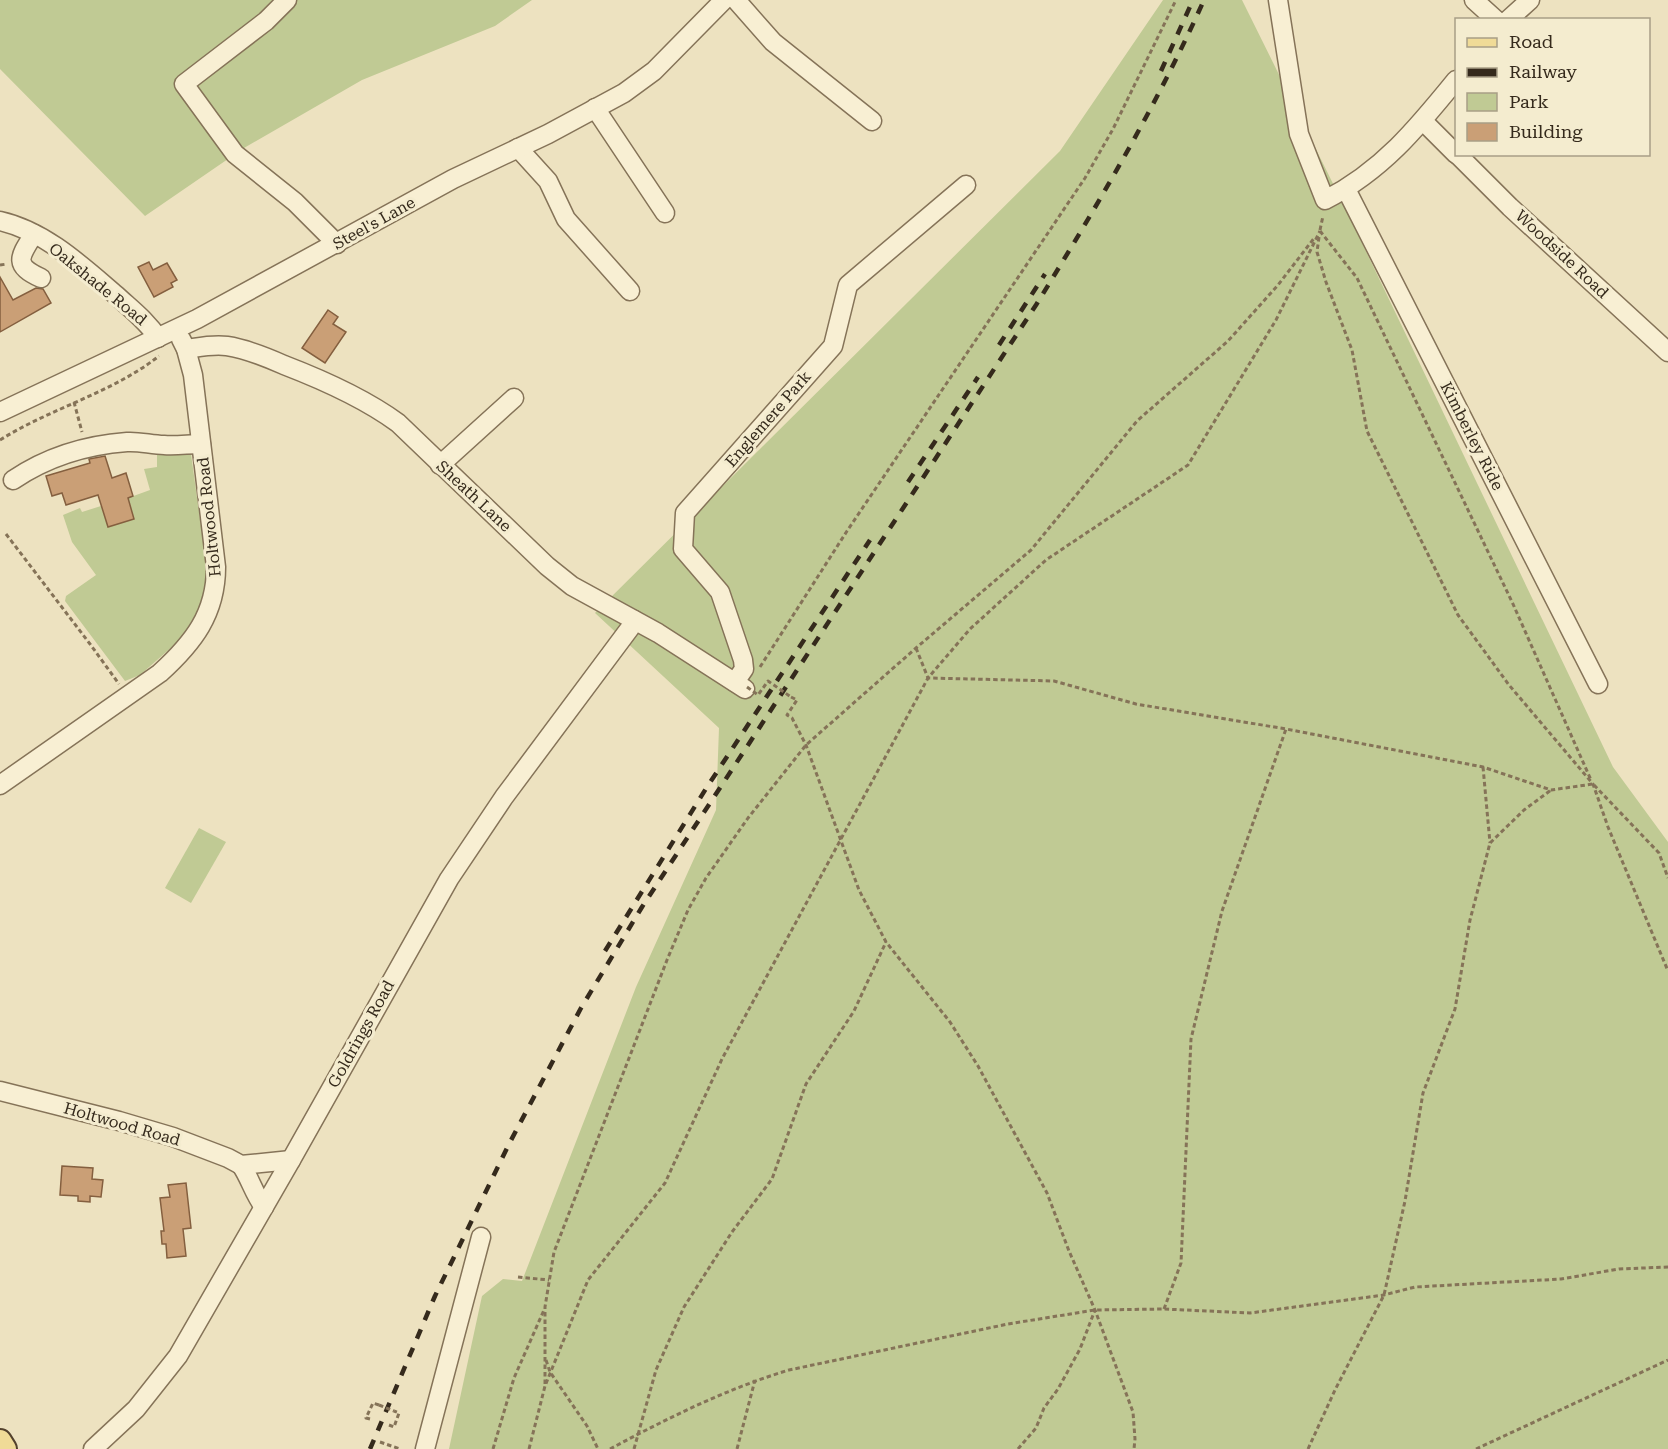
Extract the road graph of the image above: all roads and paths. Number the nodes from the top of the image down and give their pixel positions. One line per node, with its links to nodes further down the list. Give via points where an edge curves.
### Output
1 (287, 0): 24 (street, via 266,21 184,84 236,154 295,202)
2 (724, 0): 11 (street, Steel's Lane, via 654,71)
3 (736, 0): 12 (street, via 773,42)
4 (1176, 0): 39 (path, via 1085,177)
5 (1278, 0): 19 (street, via 1299,135)
6 (1474, 0): 8 (street)
7 (1530, 0): 9 (street)
8 (1494, 18)
9 (1511, 18)
10 (1455, 81): 13 (street)
11 (595, 108): 14 (street, Steel's Lane); 20 (street)
12 (872, 121)
13 (1423, 121): 15 (street, Woodside Road); 18 (street, via 1379,166)
14 (518, 148): 24 (street, Steel's Lane, via 453,179); 26 (street, via 548,181 566,219)
15 (1455, 152)
16 (1459, 156): 29 (street, Woodside Road)
17 (966, 185): 42 (street, Englemere Park, via 848,285 833,346 685,513 683,549 720,592 742,660)
18 (1346, 189): 19 (street); 41 (street, Kimberley Ride)
19 (1325, 200): 22 (path)
20 (665, 213)
21 (0, 221): 23 (street, Oakshade Road)
22 (1320, 231): 38 (path, via 1227,341 1137,421 1031,550); 40 (path, via 1276,320 1188,465 1046,560 970,629); 47 (path, via 1357,278 1513,604); 47 (path, via 1317,252 1352,350 1367,432 1458,615 1509,685)
23 (34, 234): 25 (street, via 22,252 21,261 27,272); 27 (street, Oakshade Road, via 70,256)
24 (337, 244): 28 (street, Steel's Lane)
25 (41, 278)
26 (630, 291)
27 (158, 338): 28 (street, Steel's Lane); 31 (street, Steel's Lane)
28 (181, 340): 32 (path, via 138,373); 33 (street, Holtwood Road, via 193,375); 34 (street, Sheath Lane, via 253,352 303,372 382,411)
29 (1668, 352)
30 (513, 398): 34 (street)
31 (0, 412)
32 (0, 440)
33 (201, 444): 35 (street, via 128,442 93,447 54,457); 43 (street, Holtwood Road, via 216,588 208,613 178,656)
34 (440, 465): 37 (street, Sheath Lane, via 572,586)
35 (13, 480)
36 (6, 534): 43 (path)
37 (634, 620): 42 (street, Sheath Lane); 56 (street, Goldrings Road, via 449,879)
38 (916, 648): 40 (path); 45 (path)
39 (756, 673)
40 (928, 678): 44 (path, via 1054,681 1136,704); 50 (path)
41 (1598, 684)
42 (745, 685): 45 (path, bridge, via 758,695 768,681 797,700 787,715)
43 (127, 696): 48 (street, Holtwood Road)
44 (1286, 729): 46 (path); 66 (path, via 1222,911 1191,1039 1181,1263)
45 (806, 745): 50 (path); 62 (path, via 748,818 688,910 554,1252)
46 (1483, 767): 49 (path); 51 (path)
47 (1593, 784): 49 (path); 52 (path, via 1659,853); 54 (path)
48 (0, 786)
49 (1551, 790): 51 (path)
50 (840, 838): 53 (path, via 859,890); 69 (path, via 722,1059 665,1183 588,1280)
51 (1490, 843): 63 (path, via 1470,920 1455,1009 1423,1093 1406,1201)
52 (1668, 878)
53 (886, 942): 65 (path, via 950,1022 978,1066 1047,1193); 74 (path, via 854,1011 806,1084 772,1179 684,1307 656,1370)
54 (1668, 971)
55 (0, 1091): 57 (street, Holtwood Road, via 173,1137)
56 (291, 1160): 57 (street, Holtwood Road); 58 (street, Goldrings Road)
57 (241, 1165): 58 (street)
58 (264, 1207): 78 (street, Goldrings Road, via 178,1356 136,1410)
59 (481, 1237): 80 (street)
60 (1668, 1267): 63 (path, via 1619,1269 1561,1279 1415,1287)
61 (518, 1277): 62 (path)
62 (549, 1280): 64 (path)
63 (1384, 1295): 66 (path, via 1250,1313); 89 (path)
64 (545, 1307): 67 (path); 81 (path, via 514,1378)
65 (1095, 1310): 66 (path); 70 (path, via 962,1334); 87 (path, via 1058,1389 1036,1428); 88 (path, via 1133,1412)
66 (1164, 1310)
67 (545, 1358): 69 (path); 71 (path)
68 (1668, 1360): 90 (path)
69 (550, 1372): 71 (path); 83 (path)
70 (755, 1380): 74 (path); 86 (path)
71 (545, 1386): 82 (path)
72 (368, 1419): 73 (path, bridge, via 373,1402 399,1413 394,1427)
73 (389, 1425)
74 (638, 1434): 84 (path); 85 (path)
75 (0, 1441): 77 (main road)
76 (380, 1442): 79 (path)
77 (5, 1449)
78 (93, 1449)
79 (400, 1449)
80 (425, 1449)
81 (493, 1449)
82 (529, 1449)
83 (598, 1449)
84 (610, 1449)
85 (634, 1449)
86 (737, 1449)
87 (1018, 1449)
88 (1134, 1449)
89 (1309, 1449)
90 (1476, 1449)

